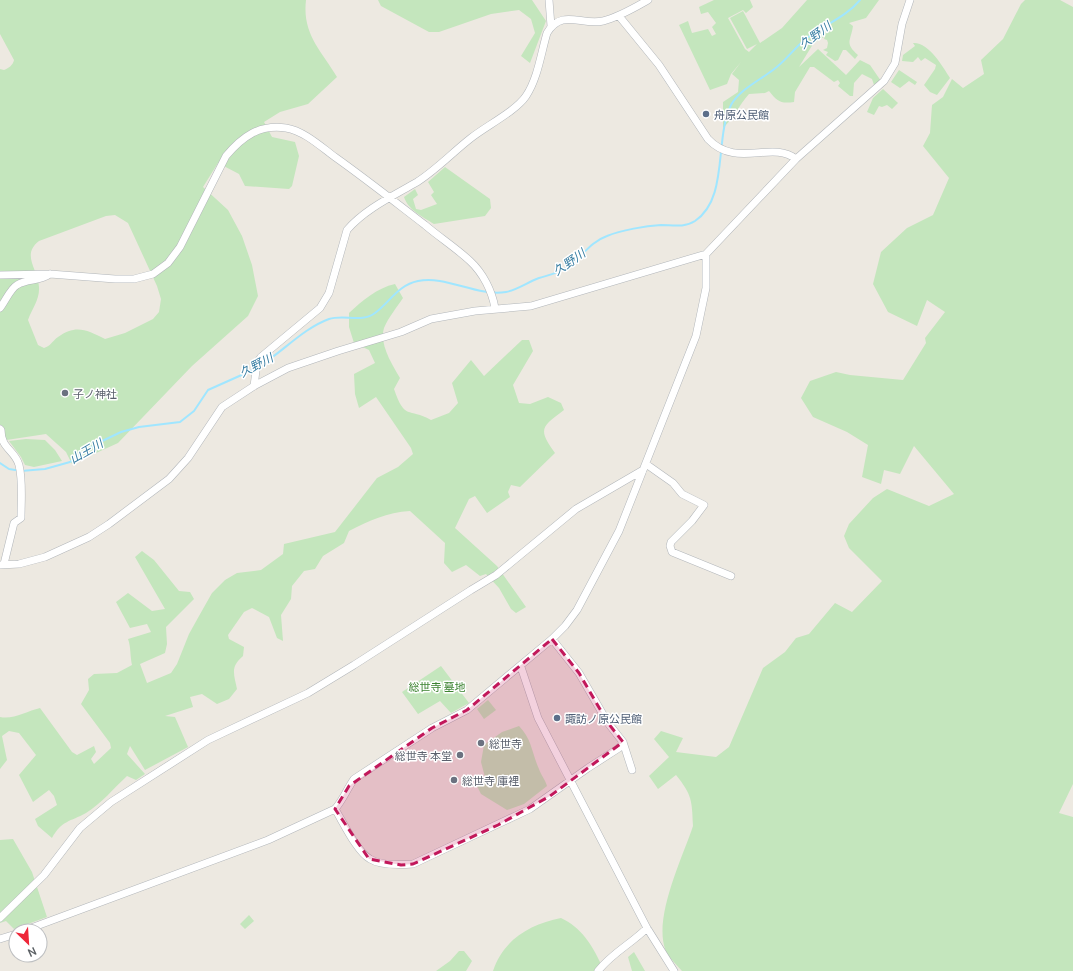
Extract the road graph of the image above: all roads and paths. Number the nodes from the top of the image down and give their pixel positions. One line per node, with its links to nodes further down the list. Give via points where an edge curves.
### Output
1 (549, 0): 5 (street)
2 (648, 0): 4 (street)
3 (910, 0): 6 (street, via 892,69 884,81)
4 (619, 16): 5 (street, via 602,21 567,18); 6 (street, via 659,65 715,147 741,154 780,152 790,154)
5 (551, 26): 7 (street, via 534,81 525,97 421,179)
6 (796, 159): 8 (street)
7 (390, 198): 9 (street, via 309,138 288,128 266,128 242,138 226,156 180,247 161,269 148,276 114,279); 12 (street, via 470,261 486,282); 13 (street, via 353,223 347,230 329,293 320,308 261,357 257,363)
8 (706, 254): 12 (street, via 531,306); 15 (street, via 706,288 696,336)
9 (50, 274): 10 (street); 11 (street, via 42,279 16,285)
10 (0, 275)
11 (0, 308)
12 (495, 308): 13 (street, via 431,319 401,332 293,367)
13 (254, 386): 16 (street, via 222,407 188,458 169,479 127,512 66,549 19,564)
14 (0, 429): 16 (street, via 1,439 19,464 21,518 14,523)
15 (645, 467): 17 (street, via 673,484 682,494 704,505 671,542 672,552); 18 (street, via 603,563 577,610); 24 (street, via 576,509 496,576 308,693 208,740 107,805 80,828 40,880)
16 (2, 564)
17 (731, 576)
18 (552, 639): 19 (street); 20 (street, via 579,673 608,723)
19 (520, 667): 22 (street, via 538,718); 23 (street, via 467,710 432,728 354,779)
20 (624, 742): 21 (street); 22 (street, via 620,748)
21 (632, 770)
22 (570, 782): 23 (street, via 511,819 413,864 401,865 369,859); 26 (street)
23 (335, 809): 25 (street, via 268,840)
24 (0, 918)
25 (45, 923)
26 (647, 928): 27 (street, via 614,954); 28 (street)
27 (598, 971)
28 (674, 971)

